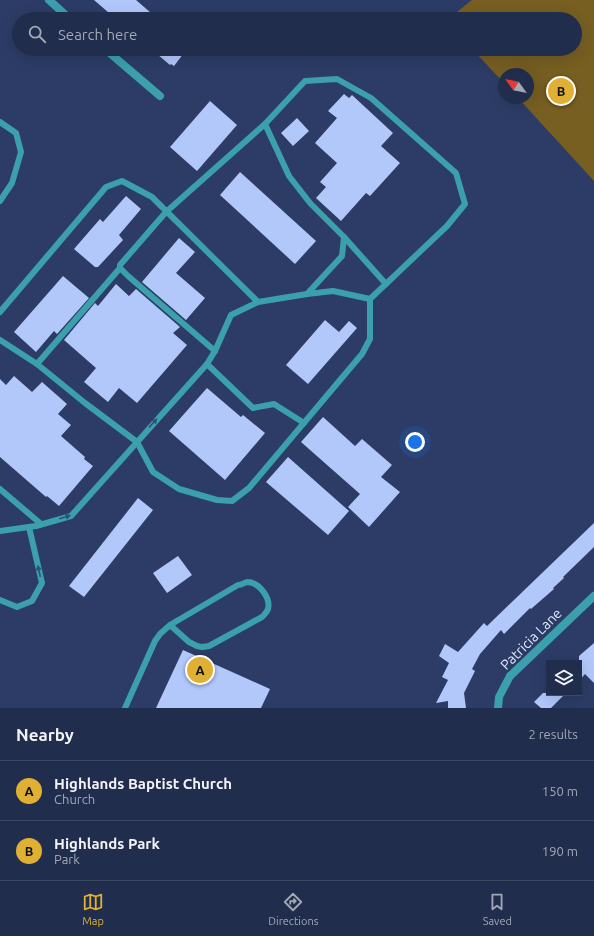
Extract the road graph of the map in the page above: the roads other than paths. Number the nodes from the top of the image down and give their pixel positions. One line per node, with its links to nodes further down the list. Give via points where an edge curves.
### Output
1 (49, 0): 2 (street)
2 (62, 12)
3 (113, 56): 4 (street)
4 (160, 96)
5 (0, 122): 7 (lane, via 16,133 21,152 12,183)
6 (265, 124): 8 (lane); 9 (lane, via 289,176); 11 (lane, via 305,81 337,79 371,98 456,173 464,204 447,226)
7 (0, 201)
8 (166, 212): 10 (lane); 14 (lane); 15 (lane, via 152,197 122,181 106,187)
9 (344, 237): 11 (lane); 12 (lane, via 342,256)
10 (120, 268): 17 (lane); 18 (lane)
11 (386, 284): 13 (lane)
12 (307, 294): 13 (lane, via 333,291); 14 (lane)
13 (370, 299): 20 (lane, via 370,339 362,354)
14 (258, 302): 17 (lane, via 230,315)
15 (0, 312)
16 (0, 340): 18 (lane)
17 (215, 351): 19 (lane)
18 (37, 364): 21 (lane)
19 (207, 364): 20 (lane, via 253,408 274,404); 21 (lane, one-way to 19)
20 (304, 423): 21 (lane, via 249,488 232,501 217,500 179,489 152,472)
21 (137, 442): 23 (lane, one-way to 21, via 71,516)
22 (0, 489): 23 (lane)
23 (41, 524): 24 (lane)
24 (29, 527): 25 (lane); 27 (lane, one-way to 24, via 18,607 32,601 42,583)
25 (0, 531)
26 (594, 596): 30 (street, Patricia Lane, via 510,676 499,697)
27 (0, 600)
28 (170, 625): 28 (lane, via 247,582 263,590 268,602 268,610 262,617 209,646 197,646 189,642); 29 (lane, via 155,641)
29 (125, 708)
30 (498, 708)

